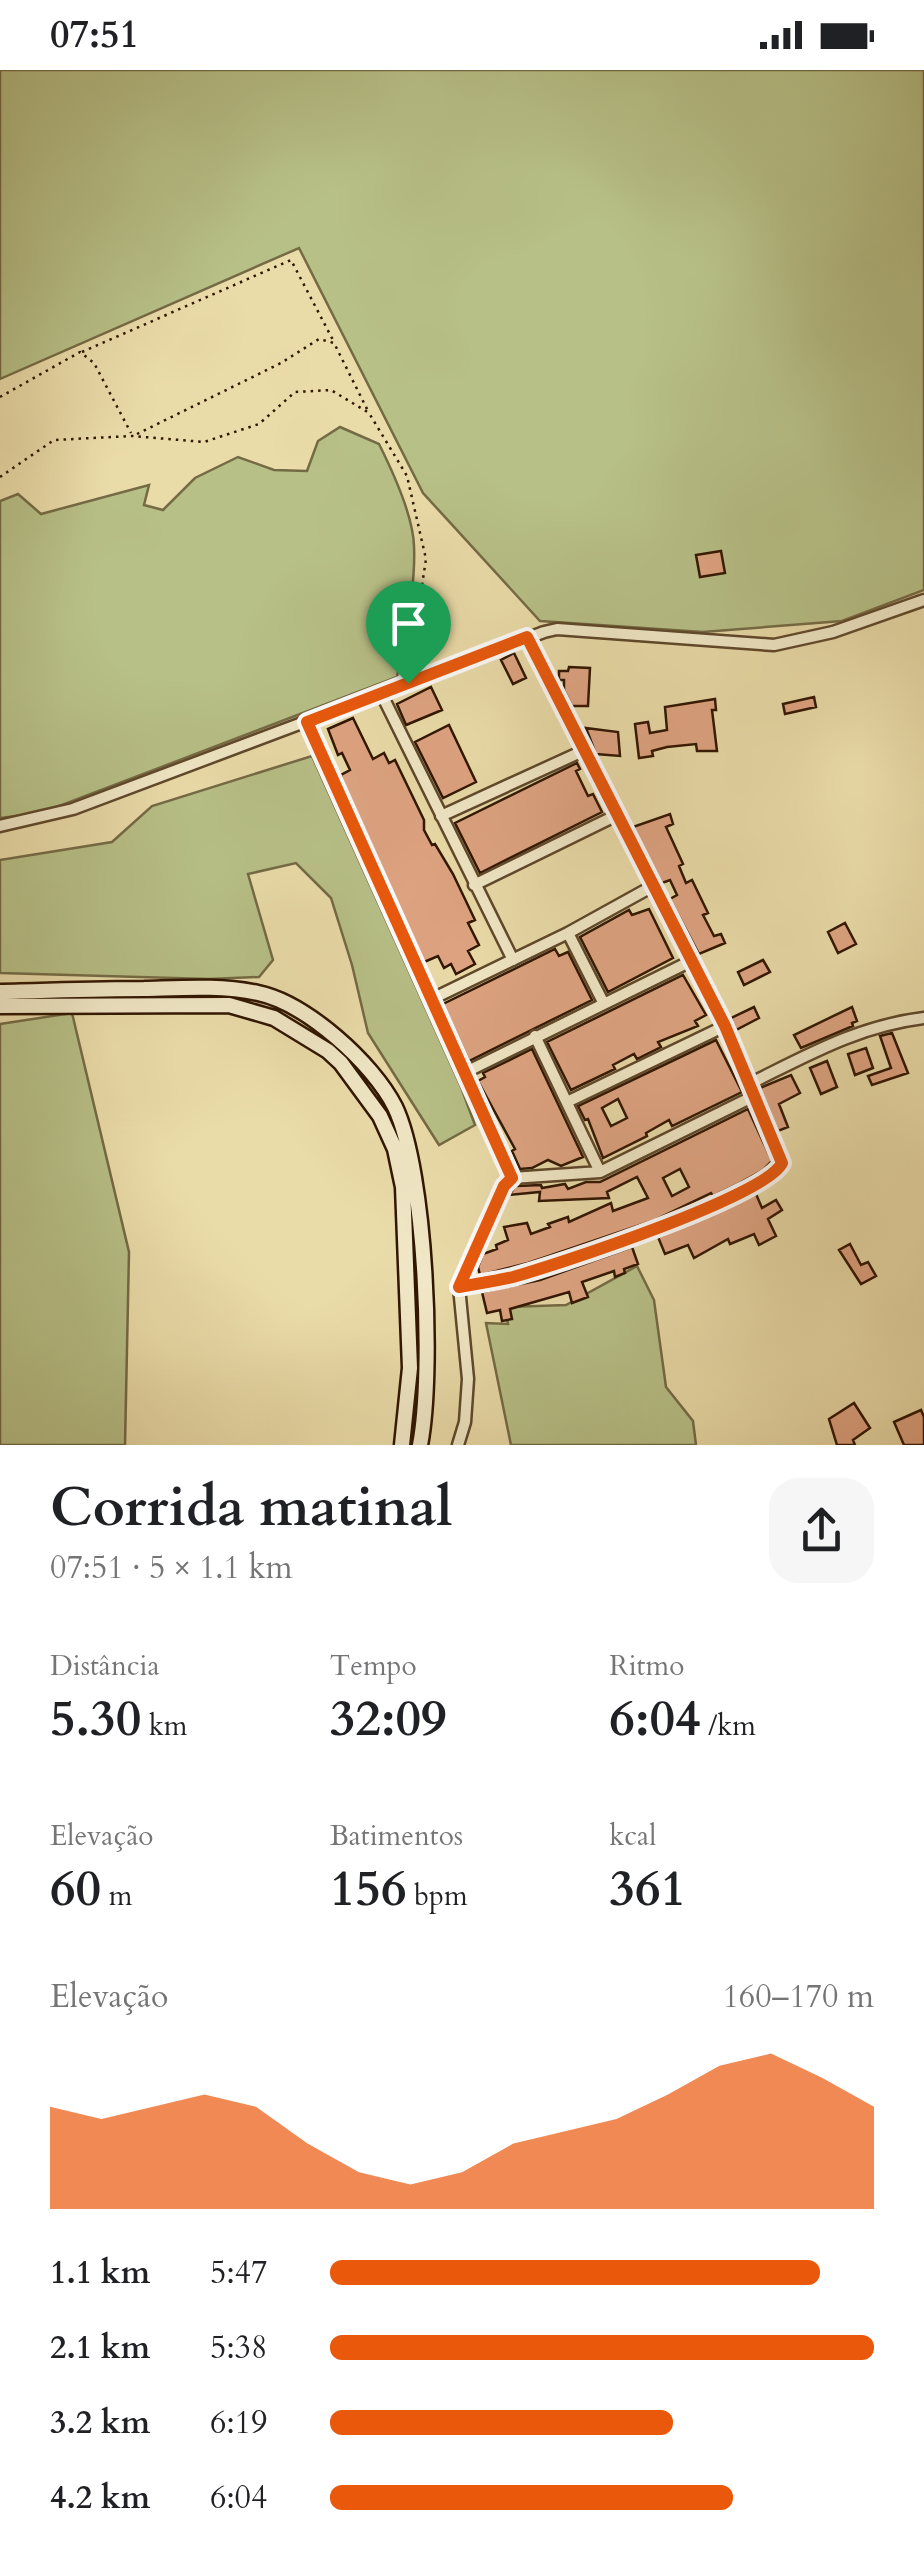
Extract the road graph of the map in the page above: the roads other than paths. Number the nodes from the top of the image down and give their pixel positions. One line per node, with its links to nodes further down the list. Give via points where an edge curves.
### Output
1 (924, 600): 2 (street, via 774,645 557,629)
2 (527, 637): 3 (street); 5 (street)
3 (381, 693): 4 (street); 7 (street)
4 (307, 722): 8 (street, via 73,810); 15 (street)
5 (585, 750): 6 (street); 7 (street)
6 (616, 815): 9 (street); 10 (street)
7 (441, 816): 9 (street)
8 (0, 826)
9 (474, 885): 12 (street)
10 (653, 886): 11 (street); 13 (street)
11 (568, 933): 12 (street); 16 (street)
12 (513, 960): 15 (street)
13 (693, 960): 16 (street); 19 (street)
14 (0, 992): 29 (street, via 256,992 346,1046 398,1117 416,1184 426,1396)
15 (432, 998): 21 (street)
16 (603, 1002): 20 (street)
17 (0, 1006): 28 (street, via 229,1005 274,1018 341,1063 380,1116 404,1187 410,1368)
18 (924, 1018): 22 (street, via 855,1032)
19 (725, 1026): 22 (street); 24 (street)
20 (535, 1036): 21 (street); 24 (street)
21 (466, 1072): 26 (street)
22 (749, 1084): 23 (street)
23 (754, 1096): 25 (street); 27 (street, via 782,1157 772,1176 699,1212 540,1268)
24 (567, 1102): 25 (street)
25 (600, 1172): 26 (street)
26 (512, 1178): 27 (street)
27 (459, 1287): 30 (street, via 468,1379)
28 (402, 1445)
29 (420, 1445)
30 (458, 1445)

